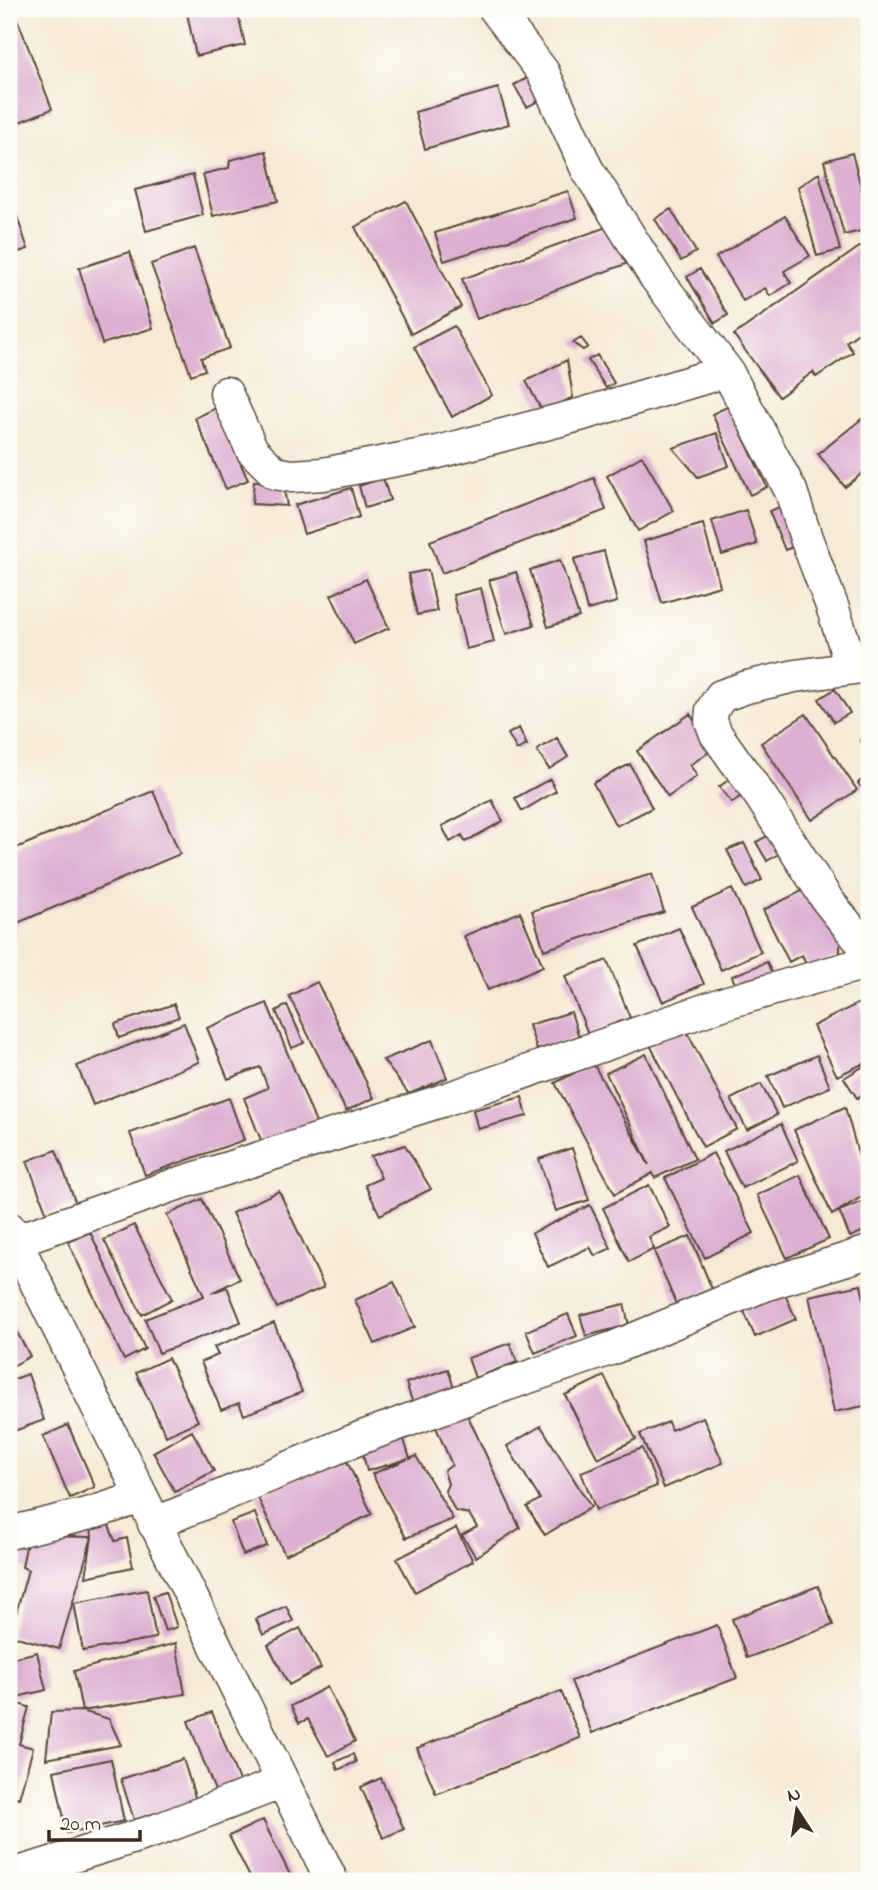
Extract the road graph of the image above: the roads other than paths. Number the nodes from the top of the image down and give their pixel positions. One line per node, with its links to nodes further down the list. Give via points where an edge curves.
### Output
1 (495, 9): 2 (street, via 542,72 587,169 656,278)
2 (727, 371): 3 (street, via 438,452 292,477 275,473 252,450); 4 (street, via 791,491 845,646)
3 (226, 393)
4 (859, 667): 5 (street, via 795,676 721,696 711,721 828,901)
5 (869, 952)
6 (869, 962): 7 (street, via 728,1002 441,1101)
7 (12, 1234): 9 (street)
8 (869, 1252): 9 (street, via 764,1285 613,1348)
9 (148, 1511): 10 (street, via 95,1512); 11 (street)
10 (9, 1533)
11 (282, 1782): 12 (street, via 157,1830); 13 (street)
12 (9, 1874)
13 (332, 1881)

